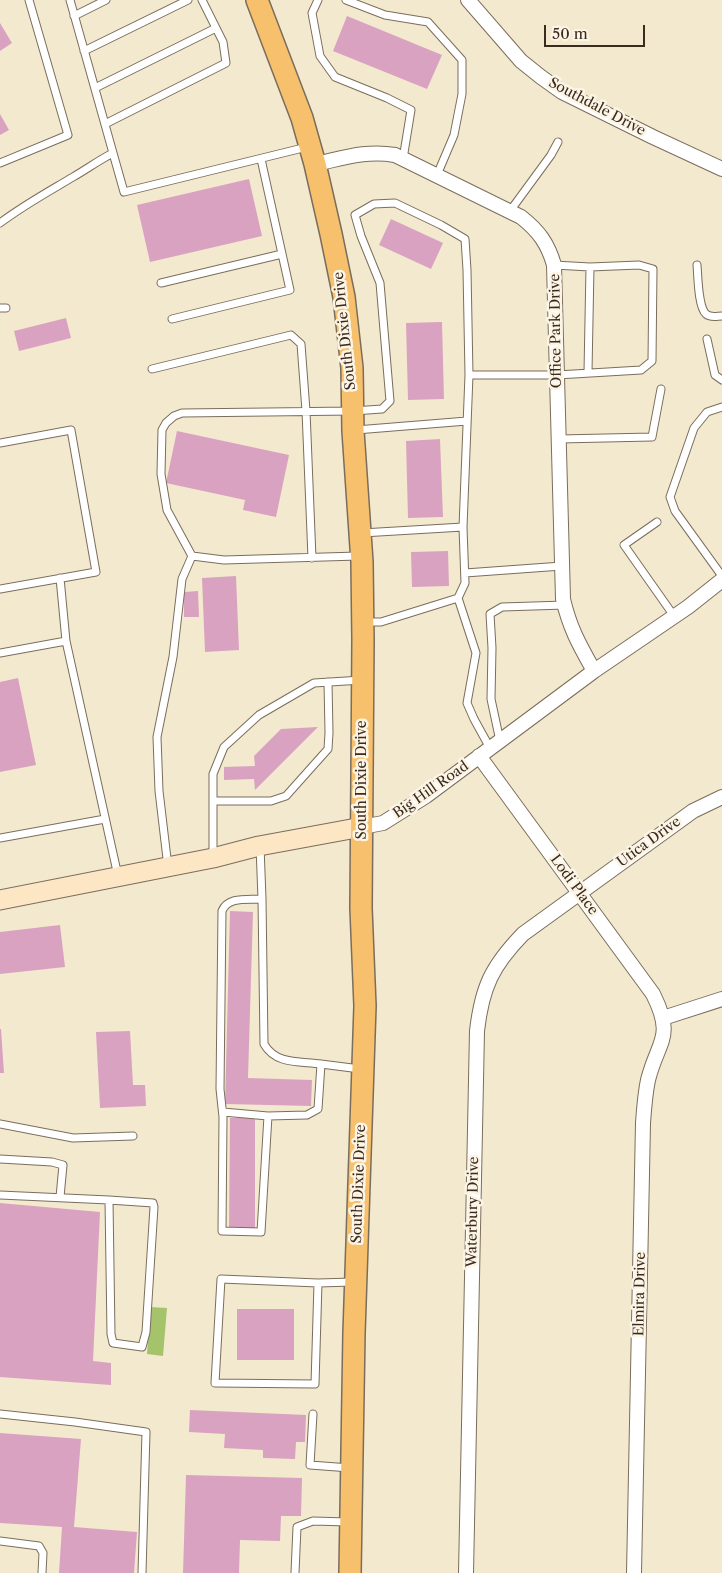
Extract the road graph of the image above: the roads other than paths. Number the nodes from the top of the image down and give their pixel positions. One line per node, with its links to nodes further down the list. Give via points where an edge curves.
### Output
1 (29, 0): 20 (lane, via 68,135)
2 (70, 0): 10 (lane)
3 (106, 0): 10 (lane)
4 (188, 0): 12 (lane)
5 (202, 0): 11 (lane)
6 (257, 0): 17 (main road, South Dixie Drive, via 287,74)
7 (318, 0): 19 (lane, via 312,13 320,56 335,76 411,110)
8 (346, 0): 22 (lane, via 385,15 428,22 462,60 462,94 454,135)
9 (468, 0): 21 (street, Southdale Drive, via 521,61 562,92)
10 (74, 16): 12 (lane)
11 (216, 28): 13 (lane); 14 (lane, via 223,42 226,63)
12 (84, 51): 13 (lane)
13 (95, 88): 14 (lane)
14 (105, 124): 16 (lane)
15 (558, 142): 23 (lane)
16 (113, 153): 18 (lane, via 124,192); 24 (lane, via 24,205)
17 (313, 155): 18 (lane); 19 (street, Office Park Drive, via 367,152); 41 (main road, South Dixie Drive, via 344,297 352,368)
18 (261, 158): 25 (lane)
19 (403, 159): 22 (street, Office Park Drive)
20 (0, 164)
21 (722, 169)
22 (437, 175): 23 (street, Office Park Drive)
23 (510, 211): 26 (street, Office Park Drive, via 536,228 550,251)
24 (0, 223)
25 (282, 254): 29 (lane); 31 (lane, via 290,290)
26 (554, 265): 28 (lane); 36 (street, Office Park Drive)
27 (697, 266): 30 (lane, via 701,307 706,315)
28 (590, 267): 34 (lane); 34 (lane, via 639,265 653,269 652,360 642,370)
29 (161, 283)
30 (722, 316)
31 (172, 319)
32 (707, 339): 37 (lane, via 715,374)
33 (152, 369): 40 (lane, via 292,335 301,344)
34 (588, 372): 36 (lane)
35 (469, 375): 36 (lane); 41 (lane, via 465,239 395,203 374,204 355,215 380,283 390,401 382,409); 42 (lane)
36 (557, 375): 43 (street, Office Park Drive)
37 (722, 380)
38 (661, 389): 43 (lane, via 652,437)
39 (722, 407): 54 (lane, via 707,412 694,428 670,497 676,511)
40 (306, 411): 41 (lane); 48 (lane, via 182,413 166,422 162,430 161,474 167,510); 50 (lane)
41 (353, 421): 42 (lane); 47 (main road, South Dixie Drive)
42 (467, 421): 46 (lane)
43 (558, 439): 51 (street, Office Park Drive)
44 (0, 443): 53 (lane, via 71,430 96,572)
45 (657, 522): 59 (lane, via 624,545)
46 (463, 527): 47 (lane); 52 (lane)
47 (359, 533): 49 (main road, South Dixie Drive)
48 (192, 556): 50 (lane, via 224,560); 74 (lane, via 182,580 173,657 157,737 159,791)
49 (361, 556): 50 (lane); 60 (main road, South Dixie Drive)
50 (312, 558)
51 (562, 566): 52 (lane); 58 (street, Office Park Drive)
52 (465, 573): 57 (lane, via 465,583)
53 (60, 578): 55 (lane); 61 (lane)
54 (722, 578): 56 (street, Big Hill Road)
55 (0, 589)
56 (715, 592): 59 (street, Big Hill Road)
57 (458, 598): 60 (lane, via 380,622); 66 (lane, via 476,654 467,703)
58 (564, 605): 63 (street, Office Park Drive, via 574,636); 66 (lane, via 502,607 490,614)
59 (674, 616): 63 (street, Big Hill Road)
60 (363, 622): 64 (main road, South Dixie Drive)
61 (66, 642): 62 (lane); 69 (lane)
62 (0, 653)
63 (594, 671): 66 (street, Big Hill Road)
64 (362, 680): 65 (lane); 70 (main road, South Dixie Drive)
65 (328, 682): 68 (lane, via 314,683 259,715 224,747 213,774); 68 (lane, via 328,749 286,796 271,801)
66 (490, 748): 70 (street, Big Hill Road, via 426,796 383,823); 76 (street, Lodi Place)
67 (722, 798): 76 (street, Utica Drive, via 693,811)
68 (213, 802): 73 (lane)
69 (105, 819): 71 (lane); 75 (lane)
70 (362, 827): 72 (street, Big Hill Road); 82 (main road, South Dixie Drive)
71 (0, 838)
72 (260, 846): 73 (street, Big Hill Road); 77 (lane)
73 (213, 858): 74 (street, Big Hill Road)
74 (168, 867): 75 (street, Big Hill Road)
75 (118, 877): 78 (street, Big Hill Road)
76 (580, 893): 80 (street, Lodi Place, via 653,994); 102 (street, Waterbury Drive, via 523,934 506,951 493,971 479,1012)
77 (262, 899): 81 (lane, via 264,1044 272,1056 282,1060); 83 (lane, via 230,902 222,911 220,1089)
78 (0, 900)
79 (722, 999): 80 (street)
80 (663, 1018): 103 (street, Elmira Drive, via 662,1044 648,1080 643,1123)
81 (321, 1064): 82 (lane); 84 (lane, via 318,1109 307,1115)
82 (363, 1070): 91 (main road, South Dixie Drive)
83 (223, 1112): 84 (lane); 84 (lane, via 222,1231 261,1232)
84 (268, 1116)
85 (0, 1124): 86 (lane, via 74,1138)
86 (133, 1136)
87 (0, 1159): 89 (lane, via 63,1165)
88 (0, 1195): 89 (lane)
89 (60, 1197): 90 (lane)
90 (109, 1200): 90 (lane, via 113,1343 142,1347 146,1332 154,1207 153,1203 144,1201)
91 (356, 1282): 92 (lane); 95 (main road, South Dixie Drive)
92 (318, 1283): 92 (lane, via 315,1384 215,1383 221,1280)
93 (0, 1414): 99 (lane, via 146,1432)
94 (313, 1414): 95 (lane, via 310,1465)
95 (352, 1468): 96 (main road, South Dixie Drive)
96 (351, 1522): 100 (lane, via 313,1521 297,1526); 101 (main road, South Dixie Drive)
97 (0, 1541): 98 (lane, via 39,1546 43,1553)
98 (42, 1573)
99 (142, 1573)
100 (295, 1573)
101 (350, 1573)
102 (466, 1573)
103 (634, 1573)

